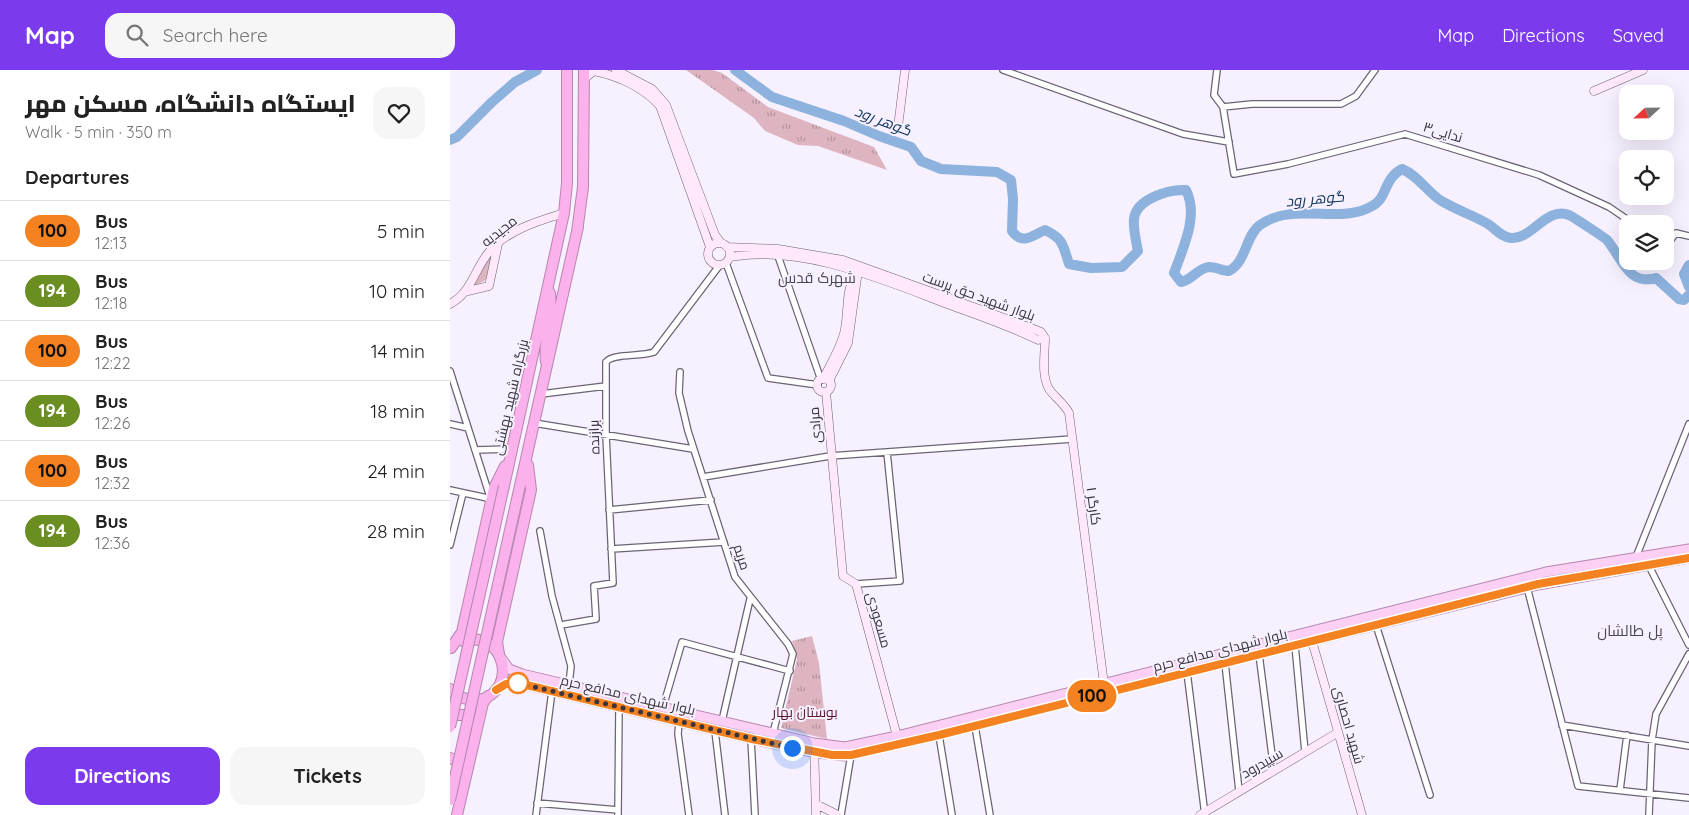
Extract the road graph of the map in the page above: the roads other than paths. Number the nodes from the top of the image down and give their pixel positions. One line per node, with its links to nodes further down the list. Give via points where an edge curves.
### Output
1 (616, 70): 13 (street, via 645,85 661,98 670,114)
2 (905, 70): 11 (street)
3 (1003, 70): 12 (street, via 1183,134)
4 (1217, 70): 10 (street, via 1214,95)
5 (1375, 70): 10 (street, via 1356,96 1341,104)
6 (1643, 70): 9 (street)
7 (589, 72): 13 (street, via 635,86 654,98); 27 (highway, بزرگراه شهید بهشتی, via 584,187 578,229)
8 (567, 73): 14 (highway, بزرگراه شهید بهشتی)
9 (1594, 91)
10 (1223, 107): 12 (street)
11 (898, 127)
12 (1229, 142): 15 (street, ندایی۳, via 1234,174 1288,164 1405,134 1539,176)
13 (687, 169): 18 (street, via 715,235); 20 (street)
14 (564, 213): 19 (street, مجیدیه, via 533,222); 27 (highway, بزرگراه شهید بهشتی, via 549,284)
15 (1620, 215)
16 (1674, 236): 17 (street, via 1676,233)
17 (1689, 236)
18 (724, 245): 20 (street); 21 (street, بلوار شهید حق پرست); 23 (street)
19 (496, 246): 25 (street, مجیدیه, via 488,252); 25 (street, via 488,286)
20 (710, 247): 23 (street, via 710,261)
21 (800, 255): 22 (street, بلوار شهید حق پرست); 24 (street, بلوار شهید حق پرست)
22 (778, 256): 23 (street, بلوار شهید حق پرست, via 746,254); 31 (street)
23 (725, 262): 31 (street, via 768,378); 32 (street, برازنده, via 654,352 609,358 606,362)
24 (858, 268): 28 (street, بلوار شهید حق پرست, via 959,305 1038,340); 31 (street, مرادی, via 853,275 849,302 848,343)
25 (468, 291): 26 (street)
26 (450, 304)
27 (547, 329): 34 (highway, بزرگراه شهید بهشتی, via 547,369); 43 (highway, بزرگراه شهید بهشتی)
28 (1045, 338): 40 (street, کارگر ۱, via 1045,377 1050,390 1069,413)
29 (450, 371): 38 (street)
30 (680, 372): 41 (street, مریم, via 679,393)
31 (823, 381): 33 (street, via 822,392); 33 (street, مرادی, via 830,388)
32 (606, 386): 34 (street); 39 (street, برازنده)
33 (826, 392): 45 (street, مرادی)
34 (541, 394): 35 (highway, بزرگراه شهید بهشتی)
35 (534, 423): 39 (street); 46 (highway, بزرگراه شهید بهشتی)
36 (450, 424): 38 (street)
37 (1689, 424): 58 (street)
38 (468, 428): 42 (street)
39 (606, 434): 41 (street); 52 (street, برازنده)
40 (1072, 439): 44 (street); 80 (street, کارگر ۱)
41 (694, 449): 47 (street, مریم)
42 (475, 450): 43 (street); 50 (street)
43 (512, 450): 50 (highway); 92 (highway, بزرگراه شهید بهشتی, bridge)
44 (887, 452): 45 (street); 63 (street, via 900,581)
45 (830, 456): 47 (street); 63 (street, مسعودی, via 843,576)
46 (526, 459): 62 (highway, via 531,492); 114 (highway, بزرگراه شهید بهشتی, bridge)
47 (703, 477): 51 (street, مریم)
48 (450, 490): 49 (street)
49 (463, 493): 50 (street); 55 (street)
50 (491, 498): 60 (highway)
51 (711, 500): 52 (street); 54 (street, مریم)
52 (609, 510): 56 (street, برازنده)
53 (540, 531): 66 (street)
54 (724, 542): 56 (street); 65 (street, مریم, via 735,577)
55 (450, 545)
56 (611, 549): 66 (street, برازنده, via 612,583 594,586 596,619)
57 (1689, 549): 58 (main road, بلوار شهدای مدافع حرم)
58 (1636, 558): 69 (main road, بلوار شهدای مدافع حرم, via 1546,572)
59 (1689, 558): 61 (main road, بلوار شهدای مدافع حرم)
60 (478, 560): 62 (highway, via 485,573); 72 (highway, via 461,634)
61 (1648, 564): 64 (main road, بلوار شهدای مدافع حرم); 71 (street)
62 (510, 582): 75 (highway, via 497,643)
63 (856, 584): 99 (street, مسعودی)
64 (1527, 587): 67 (main road, بلوار شهدای مدافع حرم); 90 (street)
65 (750, 599): 76 (street); 78 (street, مریم, via 788,644 792,654)
66 (561, 625): 81 (street, via 571,666)
67 (1376, 625): 68 (main road, بلوار شهدای مدافع حرم); 112 (street)
68 (1312, 641): 70 (main road, بلوار شهدای مدافع حرم); 96 (street, شهید احصاری)
69 (1277, 645): 70 (main road, بلوار شهدای مدافع حرم); 73 (main road, بلوار شهدای مدافع حرم); 80 (main road, بلوار شهدای مدافع حرم)
70 (1295, 645): 104 (street)
71 (1689, 645)
72 (450, 649): 75 (highway, via 463,640 476,639 491,645)
73 (1259, 654): 77 (main road, بلوار شهدای مدافع حرم); 107 (street)
74 (1689, 654): 101 (street, via 1656,714)
75 (500, 656): 81 (main road, بلوار شهدای مدافع حرم, via 516,672); 83 (highway, via 503,676)
76 (736, 658): 78 (street); 85 (street, via 682,642); 88 (street)
77 (1225, 663): 79 (main road, بلوار شهدای مدافع حرم); 110 (street)
78 (790, 671): 95 (street, مریم)
79 (1187, 672): 91 (main road, بلوار شهدای مدافع حرم); 118 (street)
80 (1104, 684): 99 (main road, بلوار شهدای مدافع حرم)
81 (569, 685): 85 (main road, بلوار شهدای مدافع حرم)
82 (450, 690): 83 (highway, via 469,700 480,699)
83 (493, 692): 84 (main road, بلوار شهدای مدافع حرم, via 506,684 518,683); 94 (highway, via 483,702)
84 (552, 692): 86 (main road, بلوار شهدای مدافع حرم); 115 (street)
85 (663, 707): 88 (main road, بلوار شهدای مدافع حرم)
86 (619, 708): 89 (main road, بلوار شهدای مدافع حرم); 117 (street)
87 (450, 715): 94 (highway, via 467,717)
88 (722, 721): 95 (main road, بلوار شهدای مدافع حرم)
89 (679, 722): 93 (main road, بلوار شهدای مدافع حرم); 121 (street)
90 (1562, 725): 98 (street); 109 (street, via 1578,786)
91 (975, 726): 97 (main road, بلوار شهدای مدافع حرم); 127 (street)
92 (450, 727)
93 (715, 730): 100 (main road, بلوار شهدای مدافع حرم); 122 (street)
94 (476, 732): 108 (highway)
95 (773, 733): 103 (main road, بلوار شهدای مدافع حرم)
96 (1337, 733): 104 (street, سپیدرود); 128 (street, شهید احصاری)
97 (939, 735): 105 (main road, بلوار شهدای مدافع حرم); 126 (street)
98 (1627, 735): 101 (street); 109 (street)
99 (897, 736): 103 (main road, بلوار شهدای مدافع حرم)
100 (751, 739): 103 (main road, بلوار شهدای مدافع حرم); 123 (street)
101 (1652, 740): 102 (street); 111 (street)
102 (1689, 746)
103 (815, 752): 105 (main road, بلوار شهدای مدافع حرم); 116 (street)
104 (1305, 752): 107 (street, سپیدرود)
105 (851, 755): 125 (street)
106 (450, 758): 108 (highway, via 460,763)
107 (1274, 771): 110 (street, سپیدرود)
108 (466, 776): 119 (highway)
109 (1620, 790): 111 (street)
110 (1239, 791): 118 (street, سپیدرود)
111 (1651, 793): 113 (street); 129 (street)
112 (1430, 795)
113 (1689, 798)
114 (450, 800)
115 (537, 803): 117 (street); 120 (street)
116 (816, 804): 124 (street); 125 (street)
117 (618, 812)
118 (1203, 814)
119 (457, 815)
120 (536, 815)
121 (689, 815)
122 (725, 815)
123 (755, 815)
124 (816, 815)
125 (839, 815)
126 (952, 815)
127 (990, 815)
128 (1362, 815)
129 (1649, 815)

